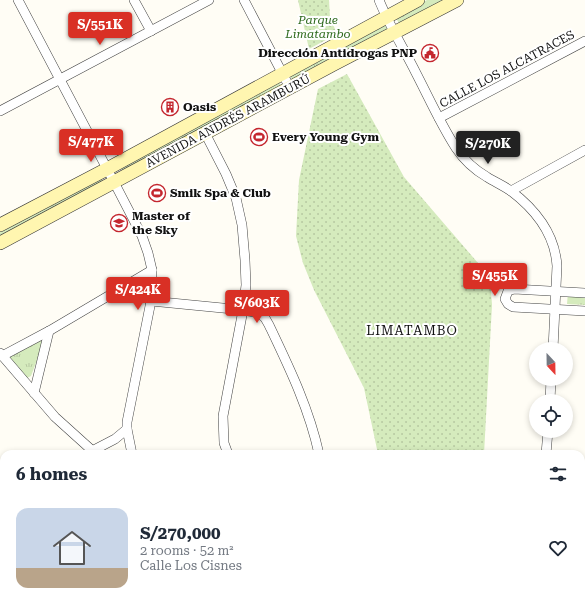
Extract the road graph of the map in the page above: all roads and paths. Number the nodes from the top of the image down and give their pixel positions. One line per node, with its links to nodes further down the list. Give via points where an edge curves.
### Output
1 (18, 0): 13 (street)
2 (134, 0): 9 (street)
3 (209, 0): 9 (street)
4 (244, 0): 12 (street)
5 (379, 0): 8 (street)
6 (418, 0): 8 (main road, AVENIDA ANDRÉS ARAMBURÚ)
7 (456, 0): 10 (main road, AVENIDA ANDRÉS ARAMBURÚ)
8 (387, 17): 10 (street); 12 (main road, AVENIDA ANDRÉS ARAMBURÚ)
9 (151, 31): 13 (street)
10 (395, 33): 14 (main road, AVENIDA ANDRÉS ARAMBURÚ); 16 (street)
11 (585, 41): 16 (street, CALLE LOS ALCATRACES)
12 (282, 74): 14 (street); 19 (main road, AVENIDA ANDRÉS ARAMBURÚ)
13 (60, 79): 15 (street); 19 (street)
14 (290, 88): 17 (main road, AVENIDA ANDRÉS ARAMBURÚ)
15 (0, 111)
16 (439, 118): 21 (street, via 468,163)
17 (205, 133): 20 (main road, AVENIDA ANDRÉS ARAMBURÚ); 30 (street, via 232,187 241,217 246,278)
18 (585, 150): 21 (street)
19 (107, 169): 20 (street); 22 (main road, AVENIDA ANDRÉS ARAMBURÚ)
20 (114, 182): 23 (main road, AVENIDA ANDRÉS ARAMBURÚ); 24 (street, via 146,245)
21 (511, 191): 26 (street, via 541,219 548,230 557,254)
22 (0, 225)
23 (0, 243)
24 (152, 270): 25 (street); 28 (street)
25 (129, 284): 28 (street); 32 (street)
26 (557, 291): 27 (street); 29 (street); 29 (street, via 514,289 508,291 506,296 508,304 513,307)
27 (585, 293)
28 (151, 301): 30 (street); 36 (street)
29 (556, 309): 31 (street); 33 (street)
30 (243, 310): 41 (street, via 223,416); 42 (street, via 259,313 266,318 305,405)
31 (585, 311)
32 (49, 331): 34 (street); 35 (street)
33 (554, 342)
34 (1, 354): 35 (street)
35 (34, 393): 38 (street, via 55,417)
36 (127, 428): 39 (street); 40 (street)
37 (547, 438): 43 (street)
38 (92, 450)
39 (97, 450)
40 (131, 450)
41 (227, 450)
42 (318, 450)
43 (546, 450)

